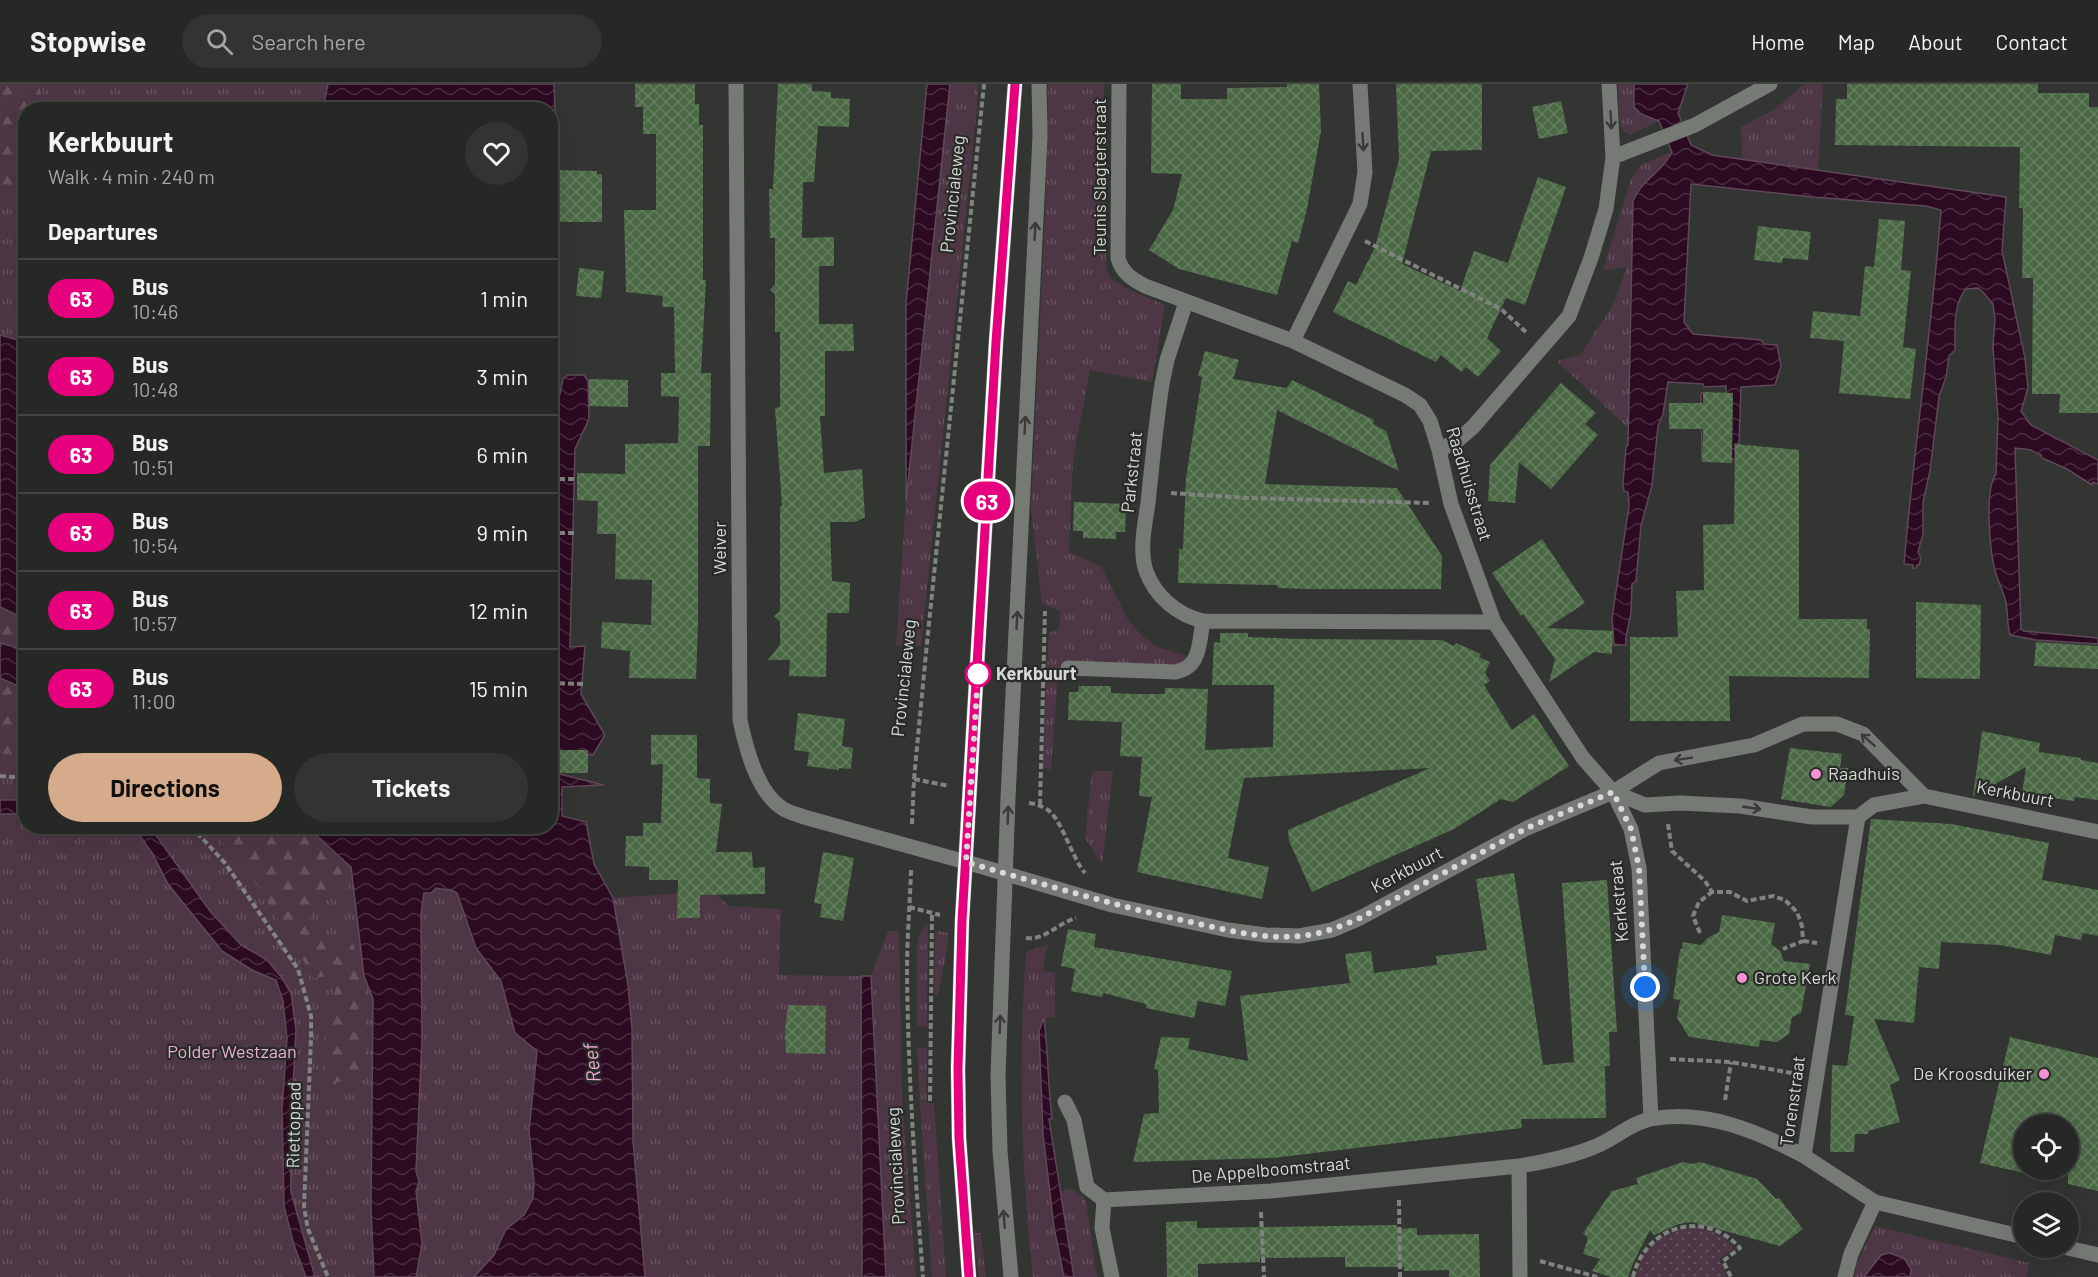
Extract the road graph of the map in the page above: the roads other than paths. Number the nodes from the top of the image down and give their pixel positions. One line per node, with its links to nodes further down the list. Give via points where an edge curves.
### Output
1 (736, 84): 19 (street, Weiver, via 740,720 747,751 762,784 782,808)
2 (1015, 84): 19 (street)
3 (1039, 84): 20 (street, one-way to 3, via 1040,136)
4 (1119, 84): 9 (street, Teunis Slagterstraat, via 1120,267 1134,281)
5 (1360, 84): 10 (street, one-way to 10, via 1365,172 1360,204)
6 (1608, 84): 8 (street, one-way to 8)
7 (1770, 84): 8 (street, via 1695,125)
8 (1613, 157): 11 (street, via 1606,209 1569,316 1473,427)
9 (1186, 302): 10 (street, Raadhuisstraat); 12 (street, Parkstraat, via 1162,384 1143,556 1153,586 1162,597 1186,615)
10 (1293, 341): 11 (street, Raadhuisstraat, via 1420,405)
11 (1439, 450): 13 (street, Raadhuisstraat, via 1451,504)
12 (1203, 621): 13 (street, Parkstraat); 14 (street, via 1196,657 1185,671)
13 (1494, 622): 15 (street, Raadhuisstraat, via 1583,758)
14 (1068, 668)
15 (1613, 792): 16 (street, Kerkbuurt, one-way to 15, via 1863,734 1838,724 1803,724 1754,745 1659,763); 17 (street, Kerkbuurt, one-way to 17, via 1645,805 1740,806 1812,817); 20 (street, Kerkbuurt, via 1527,828 1360,918 1332,930 1299,936 1228,930 1112,904); 22 (street, Kerkstraat, via 1631,829 1639,868)
16 (1924, 796): 17 (street, Kerkbuurt, via 1874,805); 18 (street, Kerkbuurt)
17 (1858, 817): 23 (street, Torenstraat)
18 (2098, 832)
19 (966, 862): 20 (street, Kerkbuurt); 30 (street, via 958,1069)
20 (1006, 873): 31 (street, one-way to 20, via 998,1075)
21 (1065, 1102): 25 (street, via 1074,1120 1087,1187)
22 (1652, 1119): 23 (street, via 1728,1123 1767,1136); 24 (street, De Appelboomstraat, via 1595,1147)
23 (1803, 1156): 26 (street, Torenstraat)
24 (1519, 1166): 25 (street, De Appelboomstraat, via 1260,1192); 33 (street)
25 (1104, 1200): 32 (street, via 1102,1228)
26 (1875, 1202): 27 (street, Torenstraat); 34 (street)
27 (2013, 1234)
28 (2079, 1251): 29 (street)
29 (2098, 1255)
30 (969, 1277)
31 (1011, 1277)
32 (1112, 1277)
33 (1520, 1277)
34 (1845, 1277)

